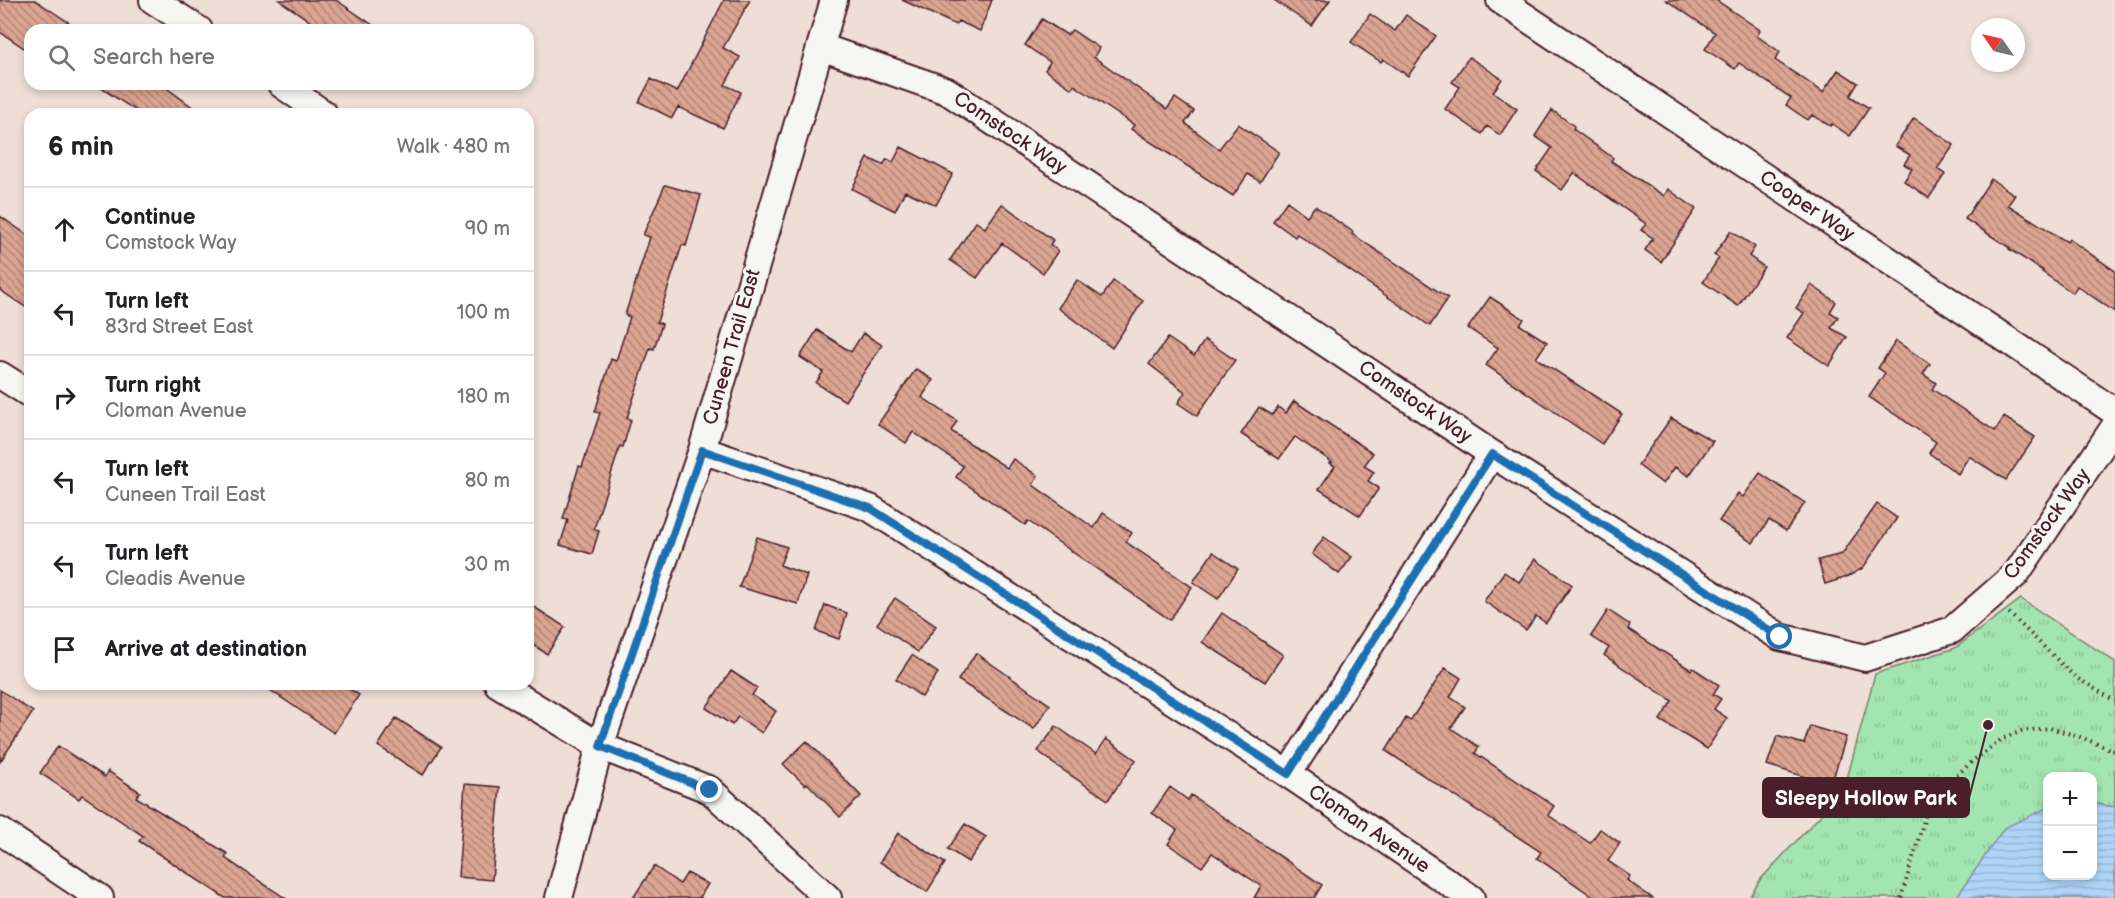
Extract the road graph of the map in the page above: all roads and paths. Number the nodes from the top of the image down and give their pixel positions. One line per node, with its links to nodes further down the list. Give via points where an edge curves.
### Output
1 (153, 0): 4 (street)
2 (834, 0): 5 (street, Cuneen Trail East)
3 (1515, 4): 10 (street, Cooper Way)
4 (190, 24)
5 (821, 47): 12 (street, Cuneen Trail East); 13 (street, Comstock Way, via 947,91)
6 (290, 90): 7 (street)
7 (315, 108)
8 (0, 375): 9 (street)
9 (24, 390)
10 (2115, 412)
11 (2115, 426): 14 (street, Comstock Way, via 2016,574)
12 (702, 450): 17 (street, Cuneen Trail East); 19 (street, Cloman Avenue, via 870,508)
13 (1492, 454): 14 (street, Comstock Way, via 1780,637 1865,658 1952,630); 19 (street)
14 (1992, 596): 16 (path, via 2074,676)
15 (508, 690): 17 (street)
16 (2115, 700)
17 (600, 746): 22 (street, Cuneen Trail East); 23 (street, via 710,790)
18 (2115, 751): 25 (path, via 2050,728 2022,731 2002,739 1939,791 1925,817)
19 (1288, 774): 24 (street, Cloman Avenue)
20 (0, 831): 21 (street)
21 (100, 898)
22 (559, 898)
23 (828, 898)
24 (1471, 898)
25 (1901, 898)

